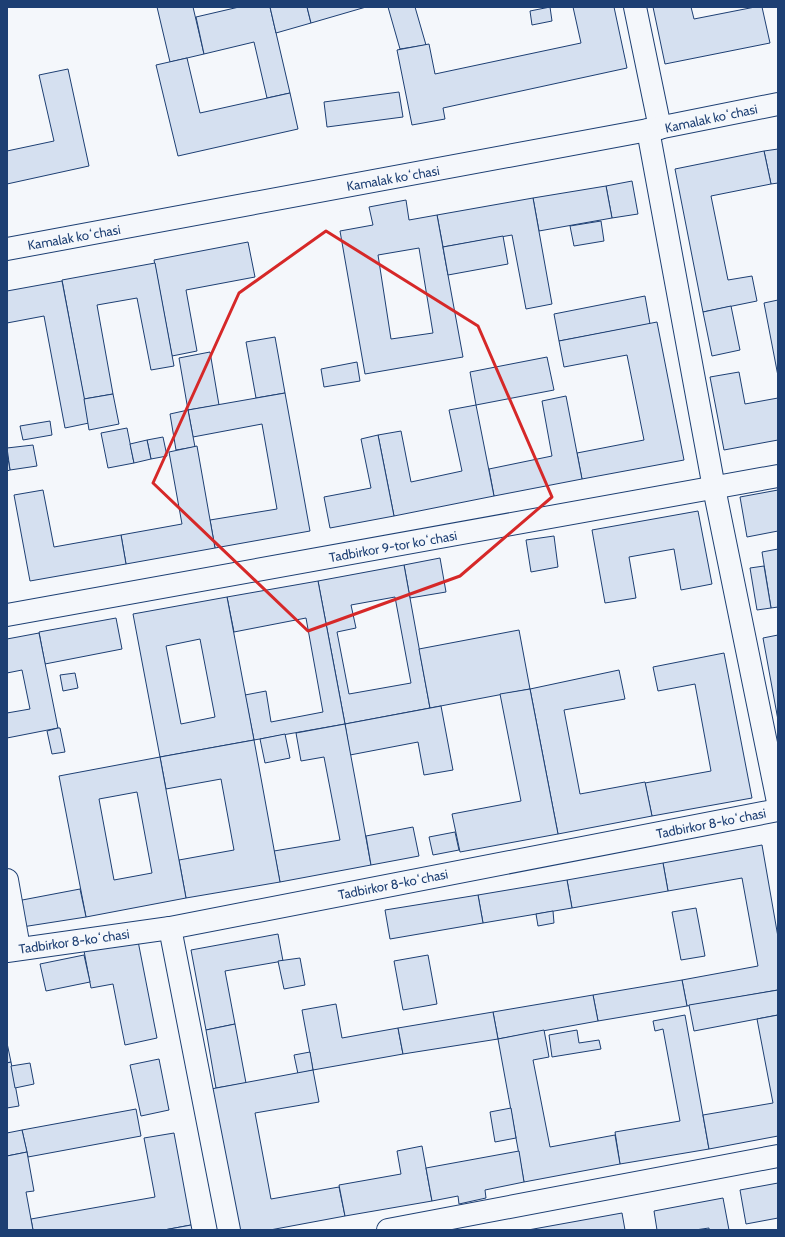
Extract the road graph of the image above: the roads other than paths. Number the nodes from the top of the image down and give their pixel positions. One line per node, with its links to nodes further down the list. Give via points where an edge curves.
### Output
1 (635, 7): 3 (street)
2 (778, 104): 3 (street, Kamalak koʻchasi)
3 (654, 129): 4 (street, Kamalak koʻchasi); 6 (street)
4 (7, 249)
5 (778, 476): 6 (street, Tadbirkor 9-tor koʻchasi)
6 (714, 488): 7 (street, Tadbirkor 9-tor koʻchasi); 8 (street)
7 (7, 615)
8 (778, 802)
9 (778, 810): 11 (street, Tadbirkor 8-koʻchasi)
10 (7, 880): 12 (street)
11 (170, 928): 12 (street, Tadbirkor 8-koʻchasi); 14 (street)
12 (13, 949)
13 (778, 1156): 15 (street)
14 (229, 1230)
15 (388, 1230)

